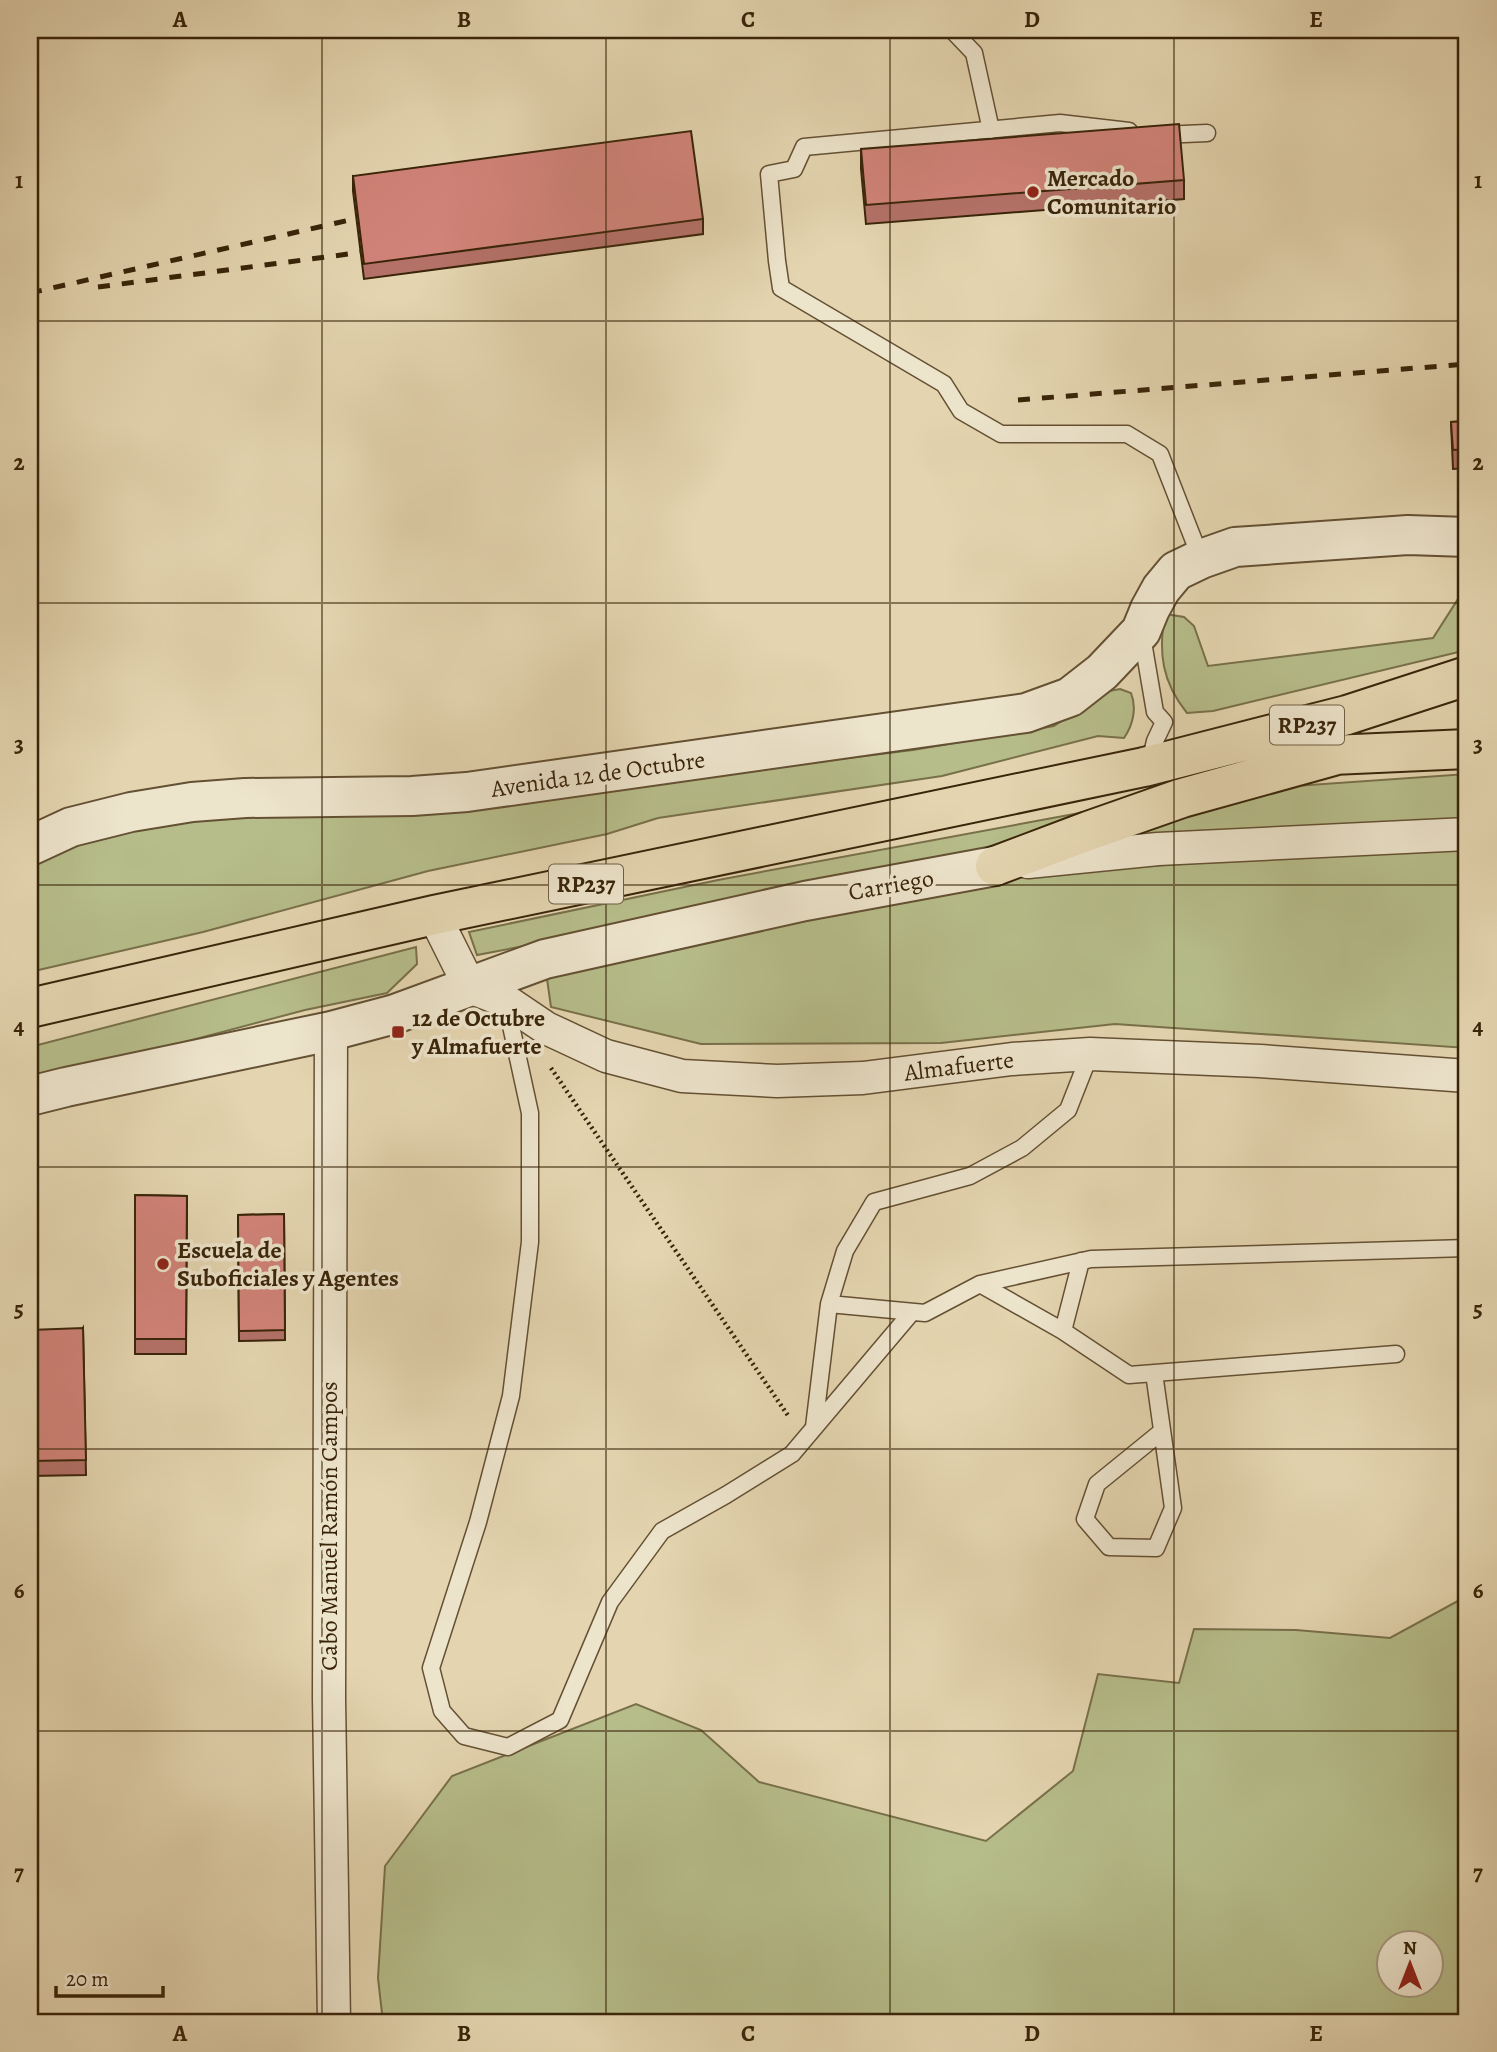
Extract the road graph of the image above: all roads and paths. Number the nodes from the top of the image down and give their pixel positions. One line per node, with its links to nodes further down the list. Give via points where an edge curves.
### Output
1 (952, 30): 2 (lane, via 974,53)
2 (991, 130): 3 (lane, via 1060,123 1162,135); 5 (lane, via 804,147 794,169 769,174 782,288 944,384 961,411 1001,434 1127,434 1160,454)
3 (1207, 133)
4 (1467, 537): 5 (street, Avenida 12 de Octubre, via 1408,536 1235,547)
5 (1201, 559): 6 (street, Avenida 12 de Octubre, via 1176,571)
6 (1141, 631): 10 (lane, via 1155,712 1164,722); 12 (street, Avenida 12 de Octubre, via 1102,672 1070,696 1026,713 467,792 192,802 71,827)
7 (1467, 676): 10 (main road, RP237, via 1347,715)
8 (1467, 749): 9 (main road, RP237)
9 (1337, 755): 10 (main road, RP237); 13 (main road, via 1182,798)
10 (1144, 767): 14 (main road, RP237)
11 (1467, 834): 13 (street, Carriego, via 1158,849)
12 (30, 846)
13 (995, 866): 15 (street, Carriego, via 805,901 545,959)
14 (435, 915): 15 (street); 17 (main road, RP237)
15 (470, 987): 16 (street, Almafuerte); 18 (street, Carriego)
16 (506, 1001): 19 (street, Almafuerte, via 545,1028 606,1056 682,1076 776,1081 863,1078); 32 (lane, via 530,1113 530,1242 511,1396 478,1522 431,1668 442,1711 464,1736 508,1747 560,1720 610,1602 662,1531 792,1454)
17 (30, 1009)
18 (331, 1031): 22 (street); 33 (street, Cabo Manuel Ramón Campos, via 329,1698)
19 (1090, 1054): 21 (street, Almafuerte); 26 (lane, via 1068,1110 1022,1148 970,1176 874,1202 845,1251)
20 (545, 1059): 32 (path)
21 (1467, 1076)
22 (30, 1096)
23 (1467, 1248): 24 (lane)
24 (1081, 1261): 25 (lane); 28 (lane)
25 (980, 1284): 27 (lane, via 925,1313); 28 (lane)
26 (829, 1304): 27 (lane); 32 (lane)
27 (912, 1312): 32 (lane)
28 (1063, 1331): 30 (lane, via 1129,1375)
29 (1396, 1354): 30 (lane)
30 (1154, 1373): 31 (lane)
31 (1161, 1432): 31 (lane, via 1173,1508 1156,1548 1109,1547 1085,1519 1097,1484)
32 (809, 1433)
33 (334, 2022)

